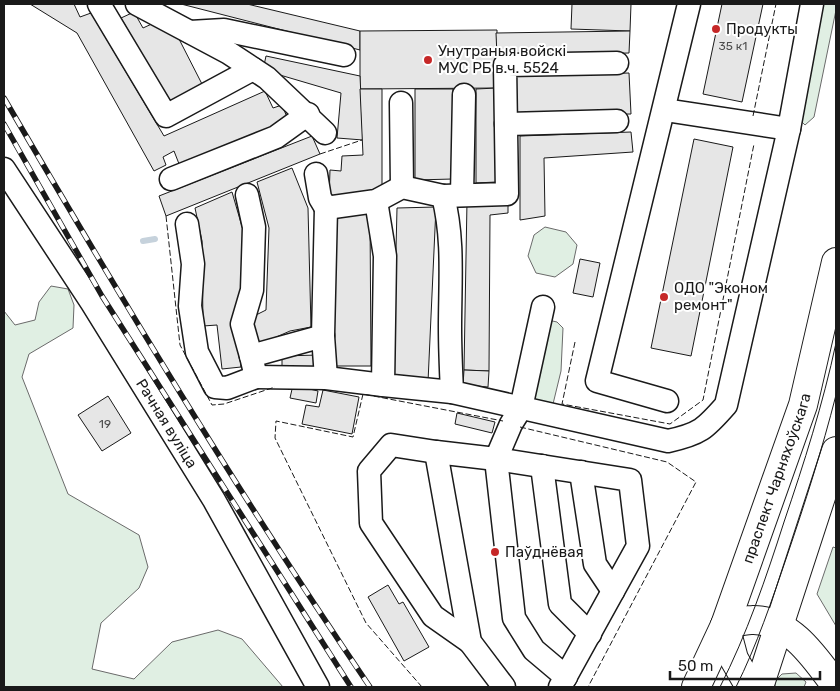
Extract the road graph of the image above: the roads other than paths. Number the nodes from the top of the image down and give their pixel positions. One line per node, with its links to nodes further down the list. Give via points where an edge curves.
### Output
1 (99, 4): 8 (street, via 166,116)
2 (137, 4): 5 (street)
3 (689, 4): 11 (street)
4 (812, 4): 15 (street)
5 (188, 32): 6 (street, via 224,30); 8 (street)
6 (344, 55)
7 (617, 63): 14 (street, via 505,65)
8 (253, 69): 12 (street)
9 (464, 95): 22 (street)
10 (401, 103): 20 (street)
11 (665, 110): 15 (street); 33 (street, via 597,381)
12 (308, 114): 16 (street); 19 (street, via 276,137)
13 (617, 121): 14 (street)
14 (506, 124): 22 (street, via 507,194)
15 (789, 129): 34 (street, via 726,405 708,426 693,435 668,441)
16 (325, 133)
17 (4, 169): 47 (street, Рачная вуліца, via 92,303 214,500)
18 (316, 174): 24 (street, via 320,198)
19 (171, 179)
20 (402, 187): 22 (street); 23 (street)
21 (247, 195): 29 (street, via 254,227 252,290 242,324)
22 (453, 195): 32 (street, via 448,215 452,253)
23 (376, 201): 24 (street); 31 (street, via 385,256)
24 (326, 208): 28 (street)
25 (187, 224): 29 (street, via 193,264 190,306 197,352 215,387 227,388)
26 (836, 262): 41 (main road, праспект Чарняхоўскага, via 803,405)
27 (543, 307): 34 (street)
28 (323, 336): 29 (street); 30 (street)
29 (253, 366): 30 (street)
30 (326, 378): 31 (street)
31 (384, 386): 32 (street)
32 (452, 392): 34 (street)
33 (667, 401)
34 (521, 408): 37 (street)
35 (836, 451): 42 (main road)
36 (436, 452): 37 (street); 44 (street); 44 (street, via 391,445 369,471 371,523 433,616)
37 (496, 459): 38 (street); 45 (street, via 514,618 534,650)
38 (542, 466): 39 (street); 43 (street, via 560,604)
39 (581, 472): 40 (street, via 596,564); 40 (street, via 630,480 638,546)
40 (613, 591): 43 (street)
41 (725, 625): 42 (main road, via 751,620); 49 (main road, праспект Чарняхоўскага); 50 (main road, via 734,659)
42 (779, 626): 46 (main road, via 793,635); 51 (main road)
43 (590, 634): 45 (street)
44 (470, 642): 48 (street)
45 (563, 682)
46 (836, 686)
47 (318, 687)
48 (504, 687)
49 (696, 687)
50 (750, 687)
51 (760, 687)

